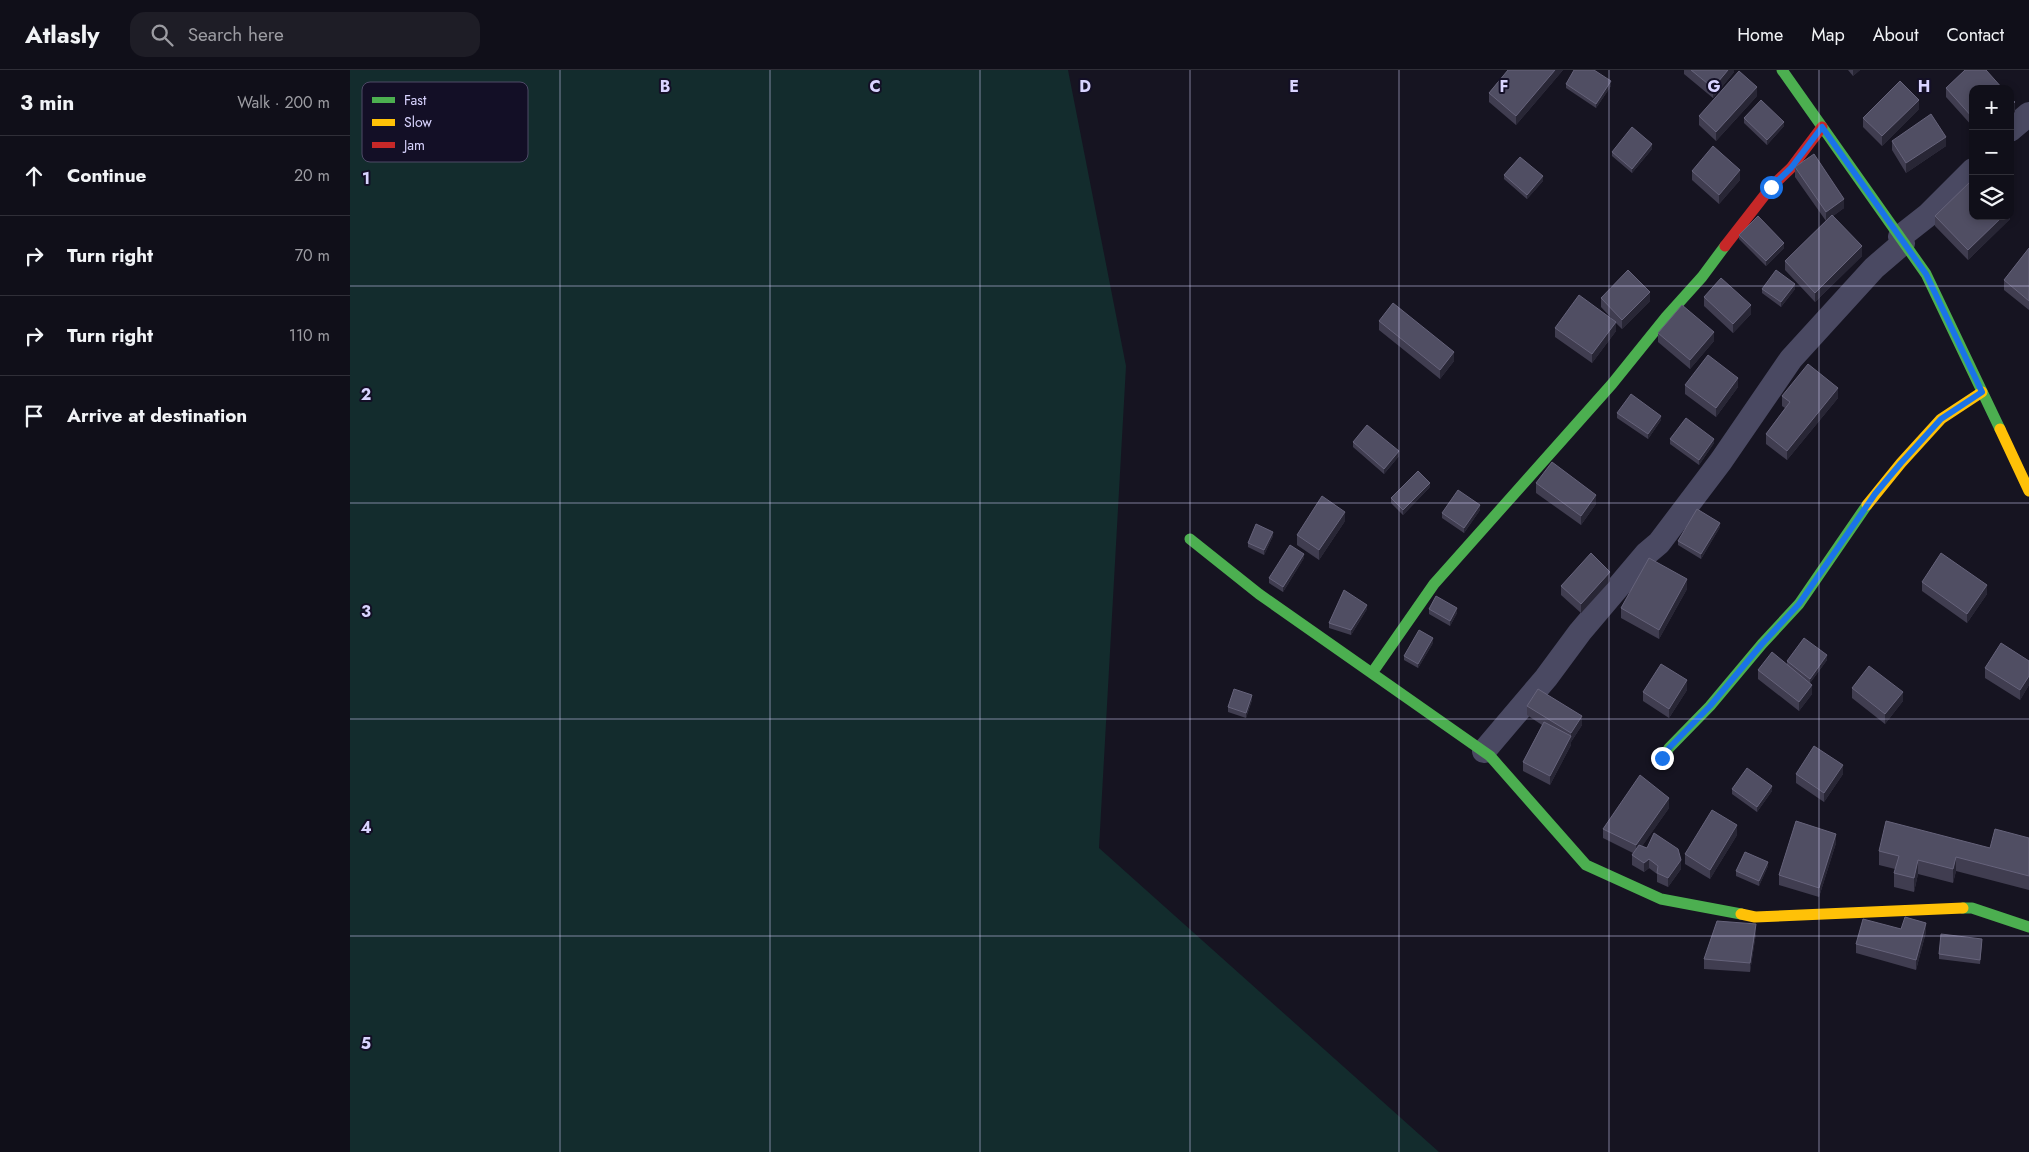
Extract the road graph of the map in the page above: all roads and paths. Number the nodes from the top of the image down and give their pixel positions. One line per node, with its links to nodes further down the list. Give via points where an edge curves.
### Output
1 (1782, 70): 3 (street)
2 (2029, 114): 4 (street)
3 (1822, 127): 6 (street); 10 (street, via 1612,384 1434,584)
4 (2014, 127)
5 (1969, 174): 6 (street)
6 (1901, 240): 7 (street, via 1926,274); 11 (street, via 1792,359 1659,544 1646,554)
7 (1982, 392): 8 (street); 12 (street, via 1941,419 1901,463 1875,494 1799,604)
8 (2029, 492)
9 (1190, 539): 10 (street, via 1259,594)
10 (1372, 673): 11 (street)
11 (1484, 751): 13 (street, via 1586,865 1661,899 1755,917 1972,908)
12 (1662, 758)
13 (2029, 927)

